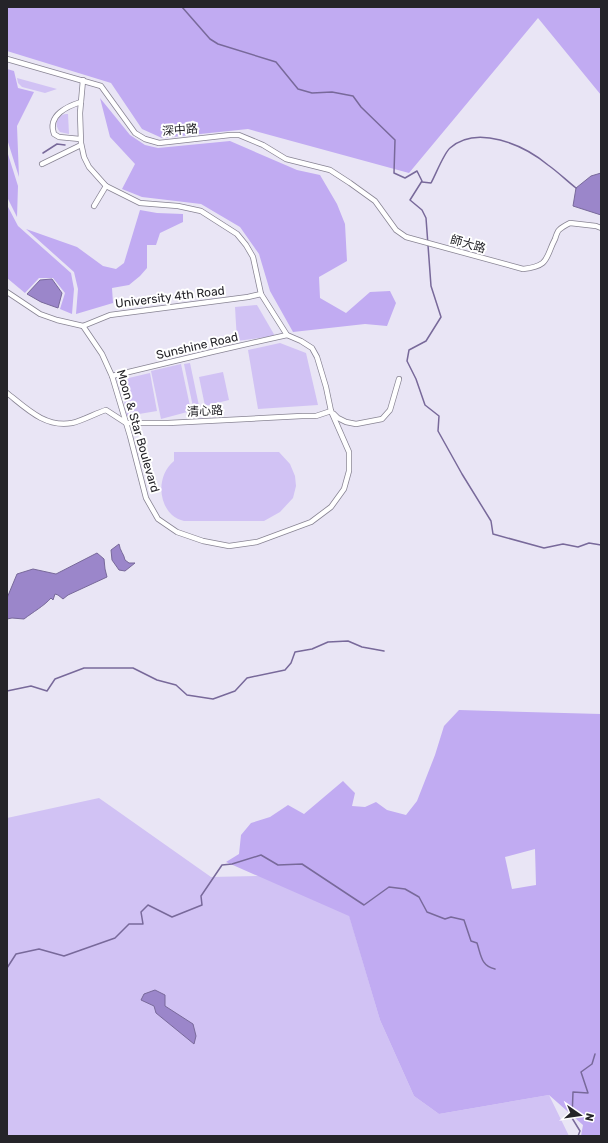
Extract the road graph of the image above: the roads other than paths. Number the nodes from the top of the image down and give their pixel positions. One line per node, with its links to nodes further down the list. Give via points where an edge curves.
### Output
1 (7, 59): 2 (street, 深中路)
2 (83, 82): 3 (street); 7 (street, 深中路, via 101,86 135,133 145,139 159,143 239,135 263,145 286,159)
3 (81, 102): 4 (street); 4 (street, via 61,111 53,125 54,134 59,137)
4 (80, 139): 5 (street)
5 (81, 145): 6 (street); 8 (street, via 89,167)
6 (42, 164)
7 (330, 170): 10 (street, 師大路, via 375,202 396,230 406,237 523,270 541,264 549,256 559,230 570,223)
8 (106, 186): 9 (street); 12 (street, via 140,203 201,211 237,234 253,258)
9 (94, 206)
10 (601, 228)
11 (7, 292): 13 (street, via 40,314)
12 (261, 294): 13 (street, University 4th Road, via 110,315); 14 (street)
13 (83, 326): 15 (street, Moon & Star Boulevard, via 102,354)
14 (287, 335): 15 (street, Sunshine Road); 18 (street, Moon & Star Boulevard, via 312,348 317,357)
15 (112, 376): 19 (street, Moon & Star Boulevard)
16 (400, 379): 18 (street, via 390,410 382,419 356,424 342,420)
17 (7, 393): 19 (street, via 42,419 59,424 73,422 106,410)
18 (332, 411): 19 (street, 清心路, via 316,416); 19 (street, Moon & Star Boulevard, via 349,452 349,471 344,489 331,506 311,522 257,542 229,546 177,532 158,519 146,498)
19 (126, 423)

